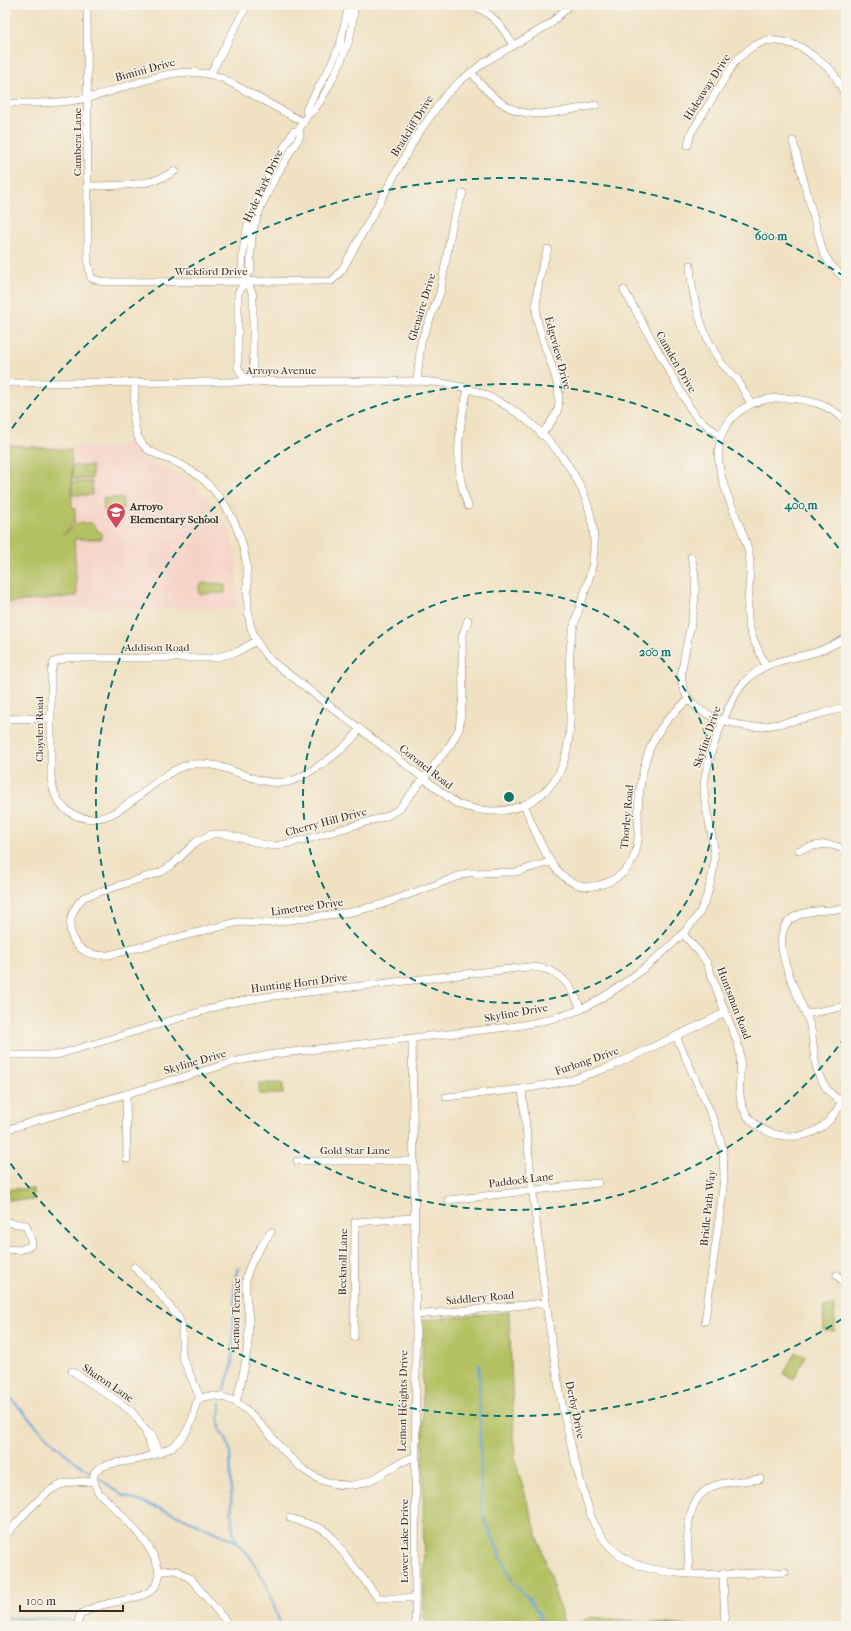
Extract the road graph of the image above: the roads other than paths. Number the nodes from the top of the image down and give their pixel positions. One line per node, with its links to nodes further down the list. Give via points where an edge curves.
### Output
1 (87, 5): 9 (street, Cambera Lane)
2 (247, 5): 8 (street)
3 (472, 5): 6 (street, via 494,17)
4 (570, 5): 6 (street, Bradcliff Drive, via 550,24)
5 (352, 6): 13 (street, Hyde Park Drive, via 348,9 340,45 307,108 308,113)
6 (513, 45): 7 (street, Bradcliff Drive)
7 (470, 72): 12 (street, via 497,101 523,113 544,114); 24 (street, Bradcliff Drive, via 430,114 342,270)
8 (211, 73): 9 (street, Bimini Drive, via 178,72); 13 (street, Bimini Drive)
9 (88, 98): 11 (street, Bimini Drive, via 48,103); 17 (street, Cambera Lane)
10 (846, 99): 15 (street, Hideaway Drive, via 832,71 816,58 801,47 767,40 753,46 736,60 691,133)
11 (5, 103)
12 (596, 105)
13 (303, 122): 22 (street, Hyde Park Drive, via 298,131 294,131 268,174 248,218 242,247 242,271)
14 (793, 141): 23 (street, via 823,252 830,264)
15 (688, 145)
16 (175, 170): 17 (street, via 152,182 136,185)
17 (88, 186): 21 (street, Cambera Lane, via 88,263)
18 (463, 193): 26 (street, Glenaire Drive, via 453,221 440,293 422,342)
19 (548, 249): 33 (street, Edgeview Drive, via 539,273 537,317 559,401 557,411)
20 (690, 265): 31 (street, via 692,290 713,349 738,381)
21 (91, 278): 22 (street, Wickford Drive, via 103,282)
22 (246, 278): 24 (street, Wickford Drive, via 294,283); 28 (street, Hyde Park Drive, via 252,295 253,367); 28 (street, via 238,293 238,368)
23 (846, 280)
24 (332, 282)
25 (624, 290): 34 (street, Camden Drive, via 690,408 697,418)
26 (417, 381): 28 (street, Arroyo Avenue); 30 (street, Arroyo Avenue, via 443,382)
27 (135, 382): 28 (street, Arroyo Avenue); 29 (street, Arroyo Avenue); 39 (street, Coronel Road, via 136,430 142,444 154,454 195,473 219,496 234,520 246,563 248,618)
28 (246, 382)
29 (5, 383)
30 (468, 389): 33 (street, Arroyo Avenue, via 508,406); 35 (street, via 458,441 460,478)
31 (751, 403): 32 (street, via 783,398 818,403 829,407); 34 (street, via 728,422)
32 (846, 421)
33 (541, 435): 49 (street, Coronel Road, via 563,458 581,487 591,516 594,556 571,639 568,660 568,752 564,764 548,788)
34 (720, 435): 41 (street, via 718,466 749,556 748,625)
35 (468, 506)
36 (691, 557): 42 (street, via 696,571 695,591 682,679)
37 (468, 620): 48 (street, Cherry Hill Drive, via 462,637 463,696 459,729)
38 (846, 638): 41 (street, Skyline Drive, via 819,651 782,659)
39 (256, 641): 40 (street, Addison Road, via 237,652 214,658 66,658); 47 (street, Coronel Road, via 278,667)
40 (54, 662): 45 (street, Cloyden Road, via 50,672)
41 (766, 666): 46 (street, Skyline Drive, via 741,686)
42 (689, 700): 46 (street, via 704,713); 52 (street, Thorley Road, via 665,720 650,749 640,786 637,848 625,871 605,883 586,885 568,880)
43 (846, 707): 46 (street, via 781,723 752,727)
44 (5, 718): 45 (street)
45 (50, 718): 47 (street, Cloyden Road, via 51,778 55,795 64,809 81,818 93,819 118,811 161,778 187,765 209,765 267,782 289,782 340,752 351,743)
46 (724, 721): 54 (street, Skyline Drive, via 708,766 704,788 714,844 712,878 704,905)
47 (360, 729): 48 (street, Coronel Road)
48 (424, 780): 49 (street, Coronel Road, via 448,798 467,807 499,811); 55 (street, Cherry Hill Drive, via 399,809 387,816 312,838 277,846 266,846 225,834 212,834 202,838 161,872 84,897 71,914)
49 (524, 804): 52 (street, Thorley Road)
50 (799, 850): 51 (street, via 827,843)
51 (846, 851)
52 (550, 862): 55 (street, Limetree Drive, via 516,872 468,874 383,904 351,912 267,923 238,922 109,955 98,956 88,953 82,950)
53 (846, 909): 59 (street, via 801,914 791,918 785,926 783,953)
54 (683, 934): 57 (street, Skyline Drive, via 622,984); 58 (street, Huntsman Road, via 707,963)
55 (71, 936)
56 (846, 1006): 59 (street)
57 (581, 1009): 61 (street, Skyline Drive, via 534,1023); 62 (street, Hunting Horn Drive, via 572,988 560,976 542,967 527,967 265,997 230,1003 63,1053 44,1056)
58 (725, 1013): 60 (street, Furlong Drive); 66 (street, Huntsman Road, via 740,1051 739,1082 743,1106 754,1123 773,1134 806,1135 823,1127)
59 (806, 1014): 66 (street, via 819,1075 826,1087)
60 (676, 1036): 63 (street, Furlong Drive, via 610,1066 568,1081); 83 (street, Bridle Path Way, via 715,1124 723,1149 723,1191)
61 (412, 1039): 64 (street, Skyline Drive, via 250,1058); 70 (street, Lemon Heights Drive)
62 (5, 1055)
63 (522, 1089): 65 (street, Furlong Drive); 72 (street, Derby Drive)
64 (126, 1094): 67 (street, Skyline Drive); 68 (street)
65 (446, 1097)
66 (844, 1103)
67 (5, 1130)
68 (127, 1159)
69 (297, 1161): 70 (street, Gold Star Lane)
70 (413, 1161): 74 (street, Lemon Heights Drive)
71 (598, 1183): 72 (street, Paddock Lane)
72 (533, 1190): 73 (street, Paddock Lane); 81 (street, Derby Drive)
73 (448, 1200)
74 (413, 1218): 82 (street, Lemon Heights Drive); 84 (street, Becknoll Lane, via 355,1222)
75 (5, 1222): 77 (street, via 26,1225 32,1243 20,1250)
76 (271, 1232): 87 (street, Lemon Terrace, via 255,1256 247,1279 249,1323 245,1368)
77 (5, 1249)
78 (134, 1267): 86 (street, via 178,1317 182,1326 182,1356)
79 (846, 1275): 80 (street, via 837,1275)
80 (846, 1285)
81 (546, 1303): 82 (street, Saddlery Road); 96 (street, Derby Drive, via 566,1423 592,1519 616,1552 637,1565 649,1569)
82 (416, 1314): 89 (street, Lemon Heights Drive)
83 (705, 1321)
84 (354, 1337)
85 (72, 1371): 88 (street, Sharon Lane, via 134,1414 152,1435)
86 (200, 1398): 87 (street, Lemon Heights Drive, via 214,1396); 88 (street, via 188,1430 181,1440)
87 (236, 1402): 89 (street, Lemon Heights Drive, via 298,1466 320,1480 340,1485 360,1484)
88 (157, 1454): 91 (street, via 127,1462 104,1464 97,1470)
89 (415, 1457): 98 (street, Lower Lake Drive)
90 (760, 1479): 96 (street, via 721,1484 705,1491 698,1498 691,1510 688,1525)
91 (94, 1481): 93 (street, via 55,1487); 94 (street, via 99,1492 145,1542)
92 (290, 1518): 98 (street, via 321,1528 329,1534 378,1598)
93 (5, 1536)
94 (159, 1571): 99 (street, via 156,1585 146,1594 86,1610 80,1615); 100 (street, via 176,1570 191,1579)
95 (785, 1572): 97 (street, Derby Drive)
96 (689, 1573): 97 (street, Derby Drive)
97 (723, 1573): 102 (street)
98 (415, 1598): 101 (street, Lower Lake Drive)
99 (77, 1626)
100 (230, 1626)
101 (415, 1626)
102 (725, 1626)

